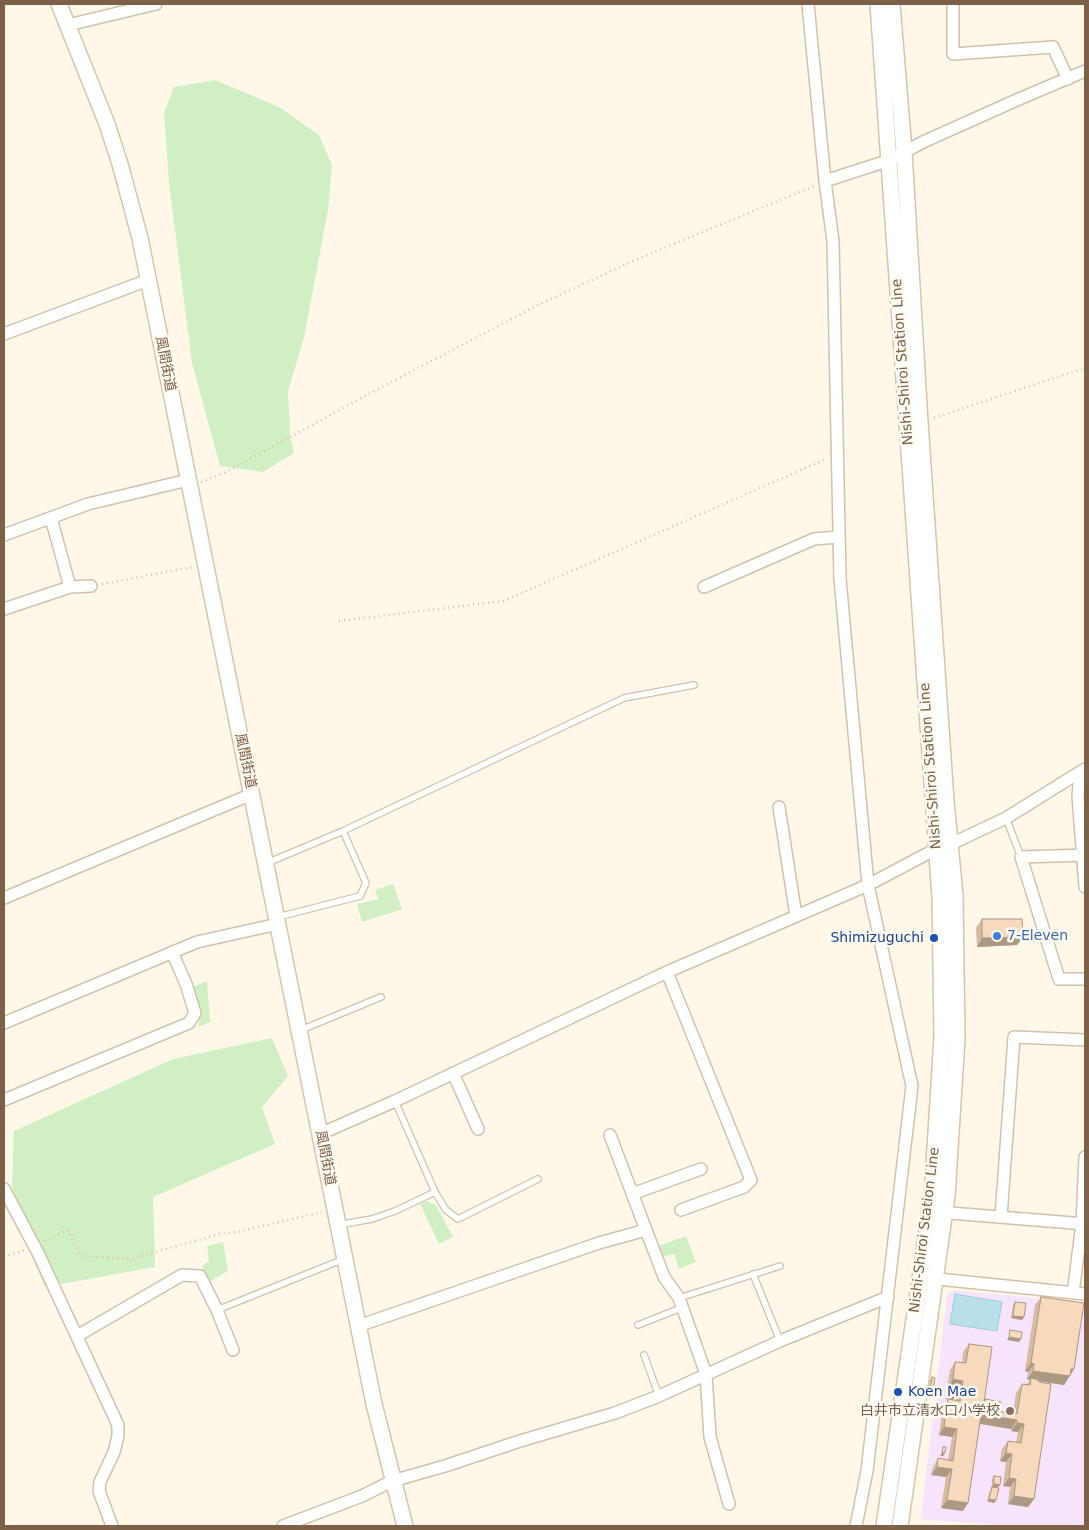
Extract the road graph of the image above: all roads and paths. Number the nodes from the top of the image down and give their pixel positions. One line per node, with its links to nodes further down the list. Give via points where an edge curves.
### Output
1 (59, 4): 7 (main road, 風間街道)
2 (156, 4): 7 (street)
3 (808, 4): 12 (street)
4 (878, 4): 11 (main road, Nishi-Shiroi Station Line)
5 (892, 4): 10 (main road, Nishi-Shiroi Station Line)
6 (952, 4): 9 (street, via 953,54 1053,48)
7 (68, 25): 13 (main road, 風間街道, via 118,156)
8 (1085, 71): 9 (street)
9 (1068, 78): 10 (street)
10 (904, 151): 11 (street); 16 (main road, Nishi-Shiroi Station Line)
11 (890, 160): 12 (street); 36 (main road, Nishi-Shiroi Station Line)
12 (825, 182): 17 (street, via 833,241); 18 (path, via 635,260 542,303 226,472)
13 (148, 280): 14 (street); 18 (main road, 風間街道)
14 (4, 334)
15 (1085, 370): 16 (path)
16 (920, 422): 35 (main road, Nishi-Shiroi Station Line)
17 (838, 453): 21 (street); 27 (path, via 504,601)
18 (189, 484): 19 (street, via 88,504); 22 (main road, 風間街道)
19 (51, 518): 20 (street); 24 (street)
20 (4, 535)
21 (839, 537): 25 (street, via 814,539); 40 (street)
22 (206, 564): 23 (path); 30 (main road, 風間街道)
23 (91, 586): 24 (street)
24 (70, 587): 26 (street)
25 (704, 587)
26 (4, 609)
27 (338, 621)
28 (694, 685): 34 (lane, via 624,698)
29 (1082, 771): 31 (street); 33 (street)
30 (252, 794): 39 (main road, 風間街道); 42 (street)
31 (1082, 796): 37 (street)
32 (779, 807): 43 (street)
33 (1006, 818): 35 (street); 38 (lane)
34 (343, 831): 39 (lane); 44 (lane, via 366,883 360,896)
35 (951, 844): 36 (street); 67 (main road, Nishi-Shiroi Station Line, via 957,1039)
36 (936, 849): 40 (street); 67 (main road, Nishi-Shiroi Station Line, via 942,1038)
37 (1084, 855): 38 (street); 41 (street)
38 (1021, 857): 47 (street, via 1059,980)
39 (265, 864): 44 (main road, 風間街道)
40 (868, 885): 43 (street); 79 (street, via 912,1086)
41 (1085, 887)
42 (4, 898)
43 (796, 916): 46 (street)
44 (277, 921): 45 (street, via 197,942); 50 (main road, 風間街道)
45 (172, 952): 49 (street); 53 (street, via 195,1014 189,1023)
46 (667, 972): 52 (street); 66 (street, via 751,1180 744,1187)
47 (1085, 979)
48 (381, 996): 50 (lane)
49 (4, 1023)
50 (299, 1031): 56 (main road, 風間街道)
51 (1085, 1040): 68 (street, via 1014,1037)
52 (453, 1073): 54 (street); 55 (street)
53 (4, 1100)
54 (395, 1101): 56 (street); 63 (lane)
55 (478, 1129)
56 (320, 1134): 65 (main road, 風間街道)
57 (610, 1134): 64 (street)
58 (1085, 1157): 59 (street)
59 (1085, 1164): 69 (street)
60 (701, 1169): 64 (street)
61 (538, 1179): 63 (lane, via 458,1219 446,1210)
62 (4, 1189): 72 (street)
63 (435, 1192): 70 (lane, via 380,1216)
64 (632, 1194): 71 (street)
65 (335, 1208): 70 (main road, 風間街道); 72 (path, via 223,1233 130,1259 82,1256 67,1230)
66 (682, 1210)
67 (937, 1212): 68 (street); 77 (main road, Nishi-Shiroi Station Line)
68 (1001, 1217): 69 (street)
69 (1084, 1224): 78 (street)
70 (338, 1226): 74 (main road, 風間街道)
71 (646, 1230): 80 (street, via 664,1277); 83 (street, via 599,1243)
72 (34, 1247): 73 (path); 84 (street)
73 (4, 1257)
74 (344, 1259): 81 (lane); 83 (main road, 風間街道)
75 (780, 1266): 76 (lane)
76 (753, 1274): 80 (lane); 85 (lane)
77 (928, 1278): 78 (street); 96 (main road, Nishi-Shiroi Station Line); 97 (main road, Nishi-Shiroi Station Line)
78 (1079, 1294)
79 (888, 1297): 85 (street); 95 (street, via 867,1470)
80 (680, 1303): 82 (lane); 88 (street)
81 (217, 1310): 84 (street, via 200,1276 182,1275); 86 (street)
82 (638, 1325)
83 (358, 1326): 90 (main road, 風間街道)
84 (77, 1336): 92 (street, via 118,1425 114,1452 99,1491)
85 (780, 1342): 88 (street)
86 (233, 1350)
87 (644, 1355): 89 (lane)
88 (706, 1374): 89 (street); 91 (street, via 710,1437)
89 (659, 1396): 90 (street, via 615,1413)
90 (392, 1481): 93 (street); 94 (main road, 風間街道)
91 (729, 1504)
92 (112, 1526)
93 (283, 1526)
94 (405, 1526)
95 (856, 1526)
96 (884, 1526)
97 (900, 1526)

